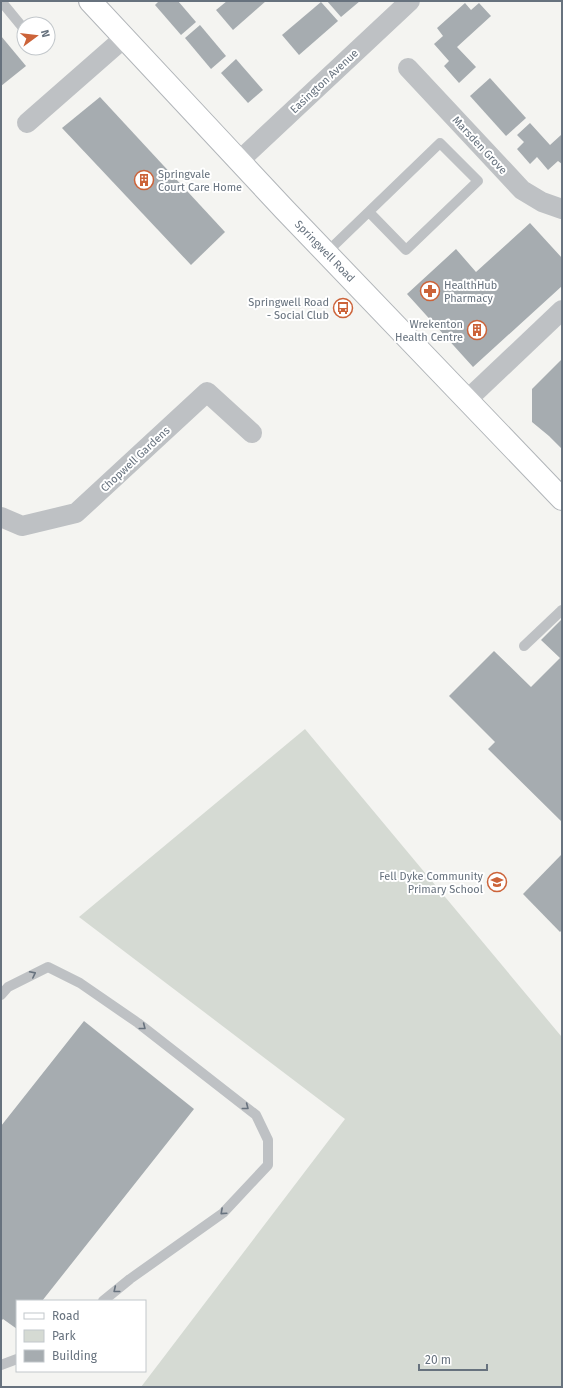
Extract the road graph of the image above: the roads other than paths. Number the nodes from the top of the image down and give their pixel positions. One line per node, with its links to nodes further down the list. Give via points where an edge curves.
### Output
1 (1, 1): 4 (lane)
2 (90, 1): 5 (main road, Springwell Road)
3 (410, 1): 8 (street, Easington Avenue)
4 (16, 19)
5 (124, 38): 7 (street); 8 (main road, Springwell Road)
6 (408, 68): 9 (street, Marsden Grove, via 522,190 542,202)
7 (27, 123)
8 (239, 161): 11 (main road, Springwell Road)
9 (562, 209)
10 (369, 212): 10 (lane, via 440,143 478,181 406,250); 11 (lane)
11 (326, 253): 13 (main road, Springwell Road)
12 (562, 310): 13 (street)
13 (467, 400): 15 (main road, Springwell Road)
14 (252, 433): 16 (street, Chopwell Gardens, via 207,392 76,513 22,526)
15 (562, 498)
16 (1, 517)
17 (562, 610): 18 (lane)
18 (524, 646)
19 (1, 995): 20 (lane, one-way to 20, via 8,987 48,967 80,983 138,1023 256,1115 268,1140 268,1165 223,1213)
20 (104, 1300)
21 (16, 1359): 22 (lane)
22 (1, 1365)

